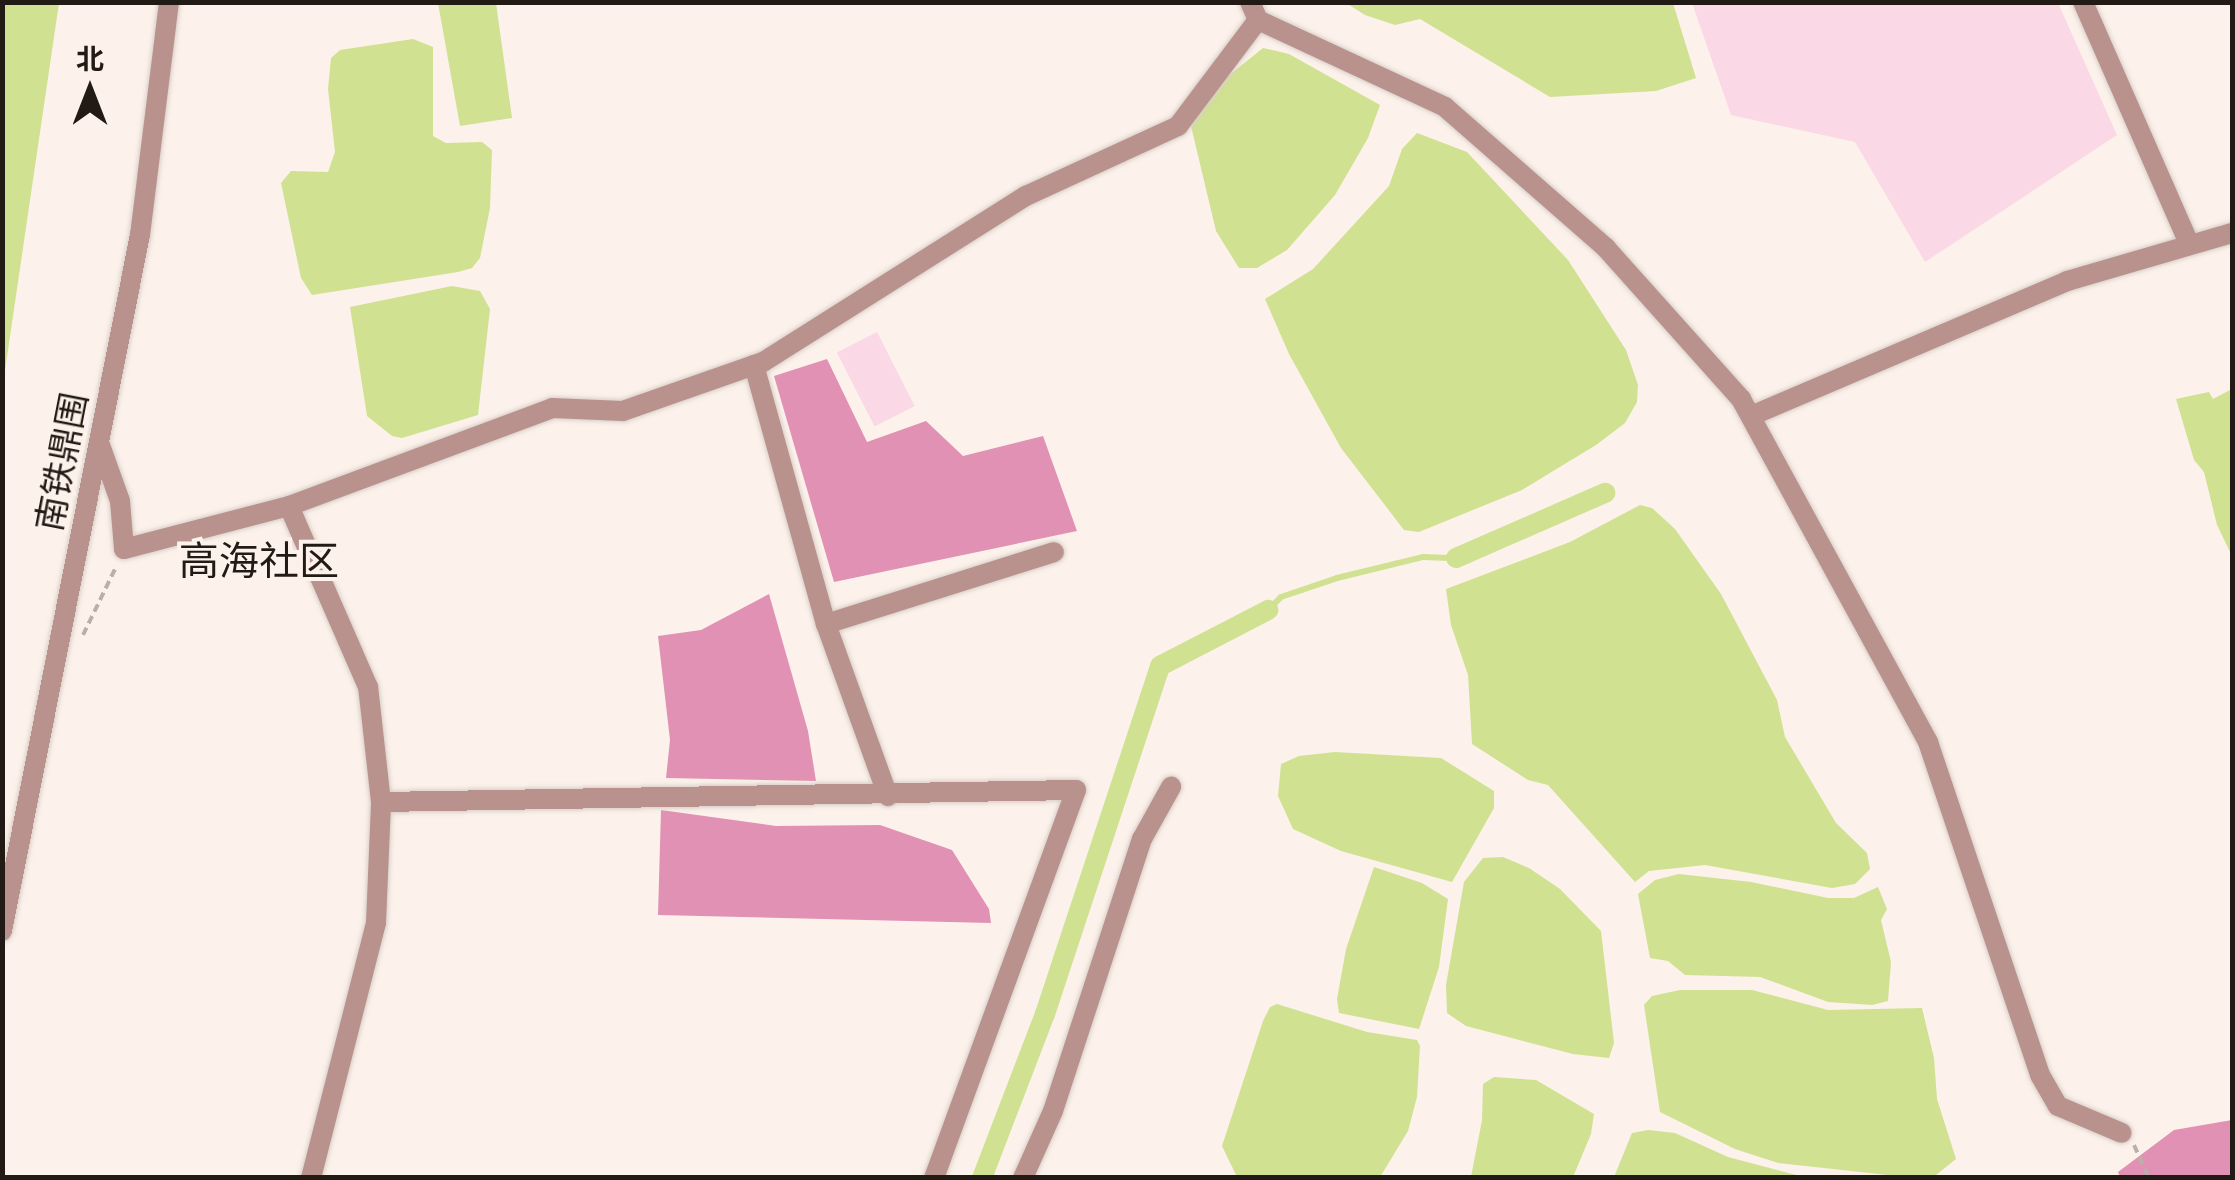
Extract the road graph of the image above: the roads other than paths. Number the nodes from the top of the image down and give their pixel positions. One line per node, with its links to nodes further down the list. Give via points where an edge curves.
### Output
1 (169, 2): 8 (street, 南铁鼎围, via 140,235)
2 (2083, 2): 5 (street)
3 (1254, 11): 6 (street, via 1178,126 1026,196); 7 (street, via 1445,107 1606,248)
4 (2232, 233): 5 (street)
5 (2189, 244): 7 (street, via 2066,281)
6 (754, 365): 9 (street, via 623,412 552,408); 11 (street)
7 (1751, 416): 16 (street, via 1928,742 2040,1075 2058,1106)
8 (99, 443): 9 (street, via 120,502 124,549); 15 (street, 南铁鼎围)
9 (289, 506): 14 (street, via 368,687)
10 (1054, 552): 11 (street)
11 (826, 624): 13 (street)
12 (1171, 787): 19 (street, via 1142,840 1053,1111)
13 (888, 796): 14 (street); 18 (street, via 1076,790)
14 (381, 802): 17 (street, via 376,923)
15 (2, 931)
16 (2122, 1133)
17 (311, 1178)
18 (934, 1178)
19 (1023, 1178)

